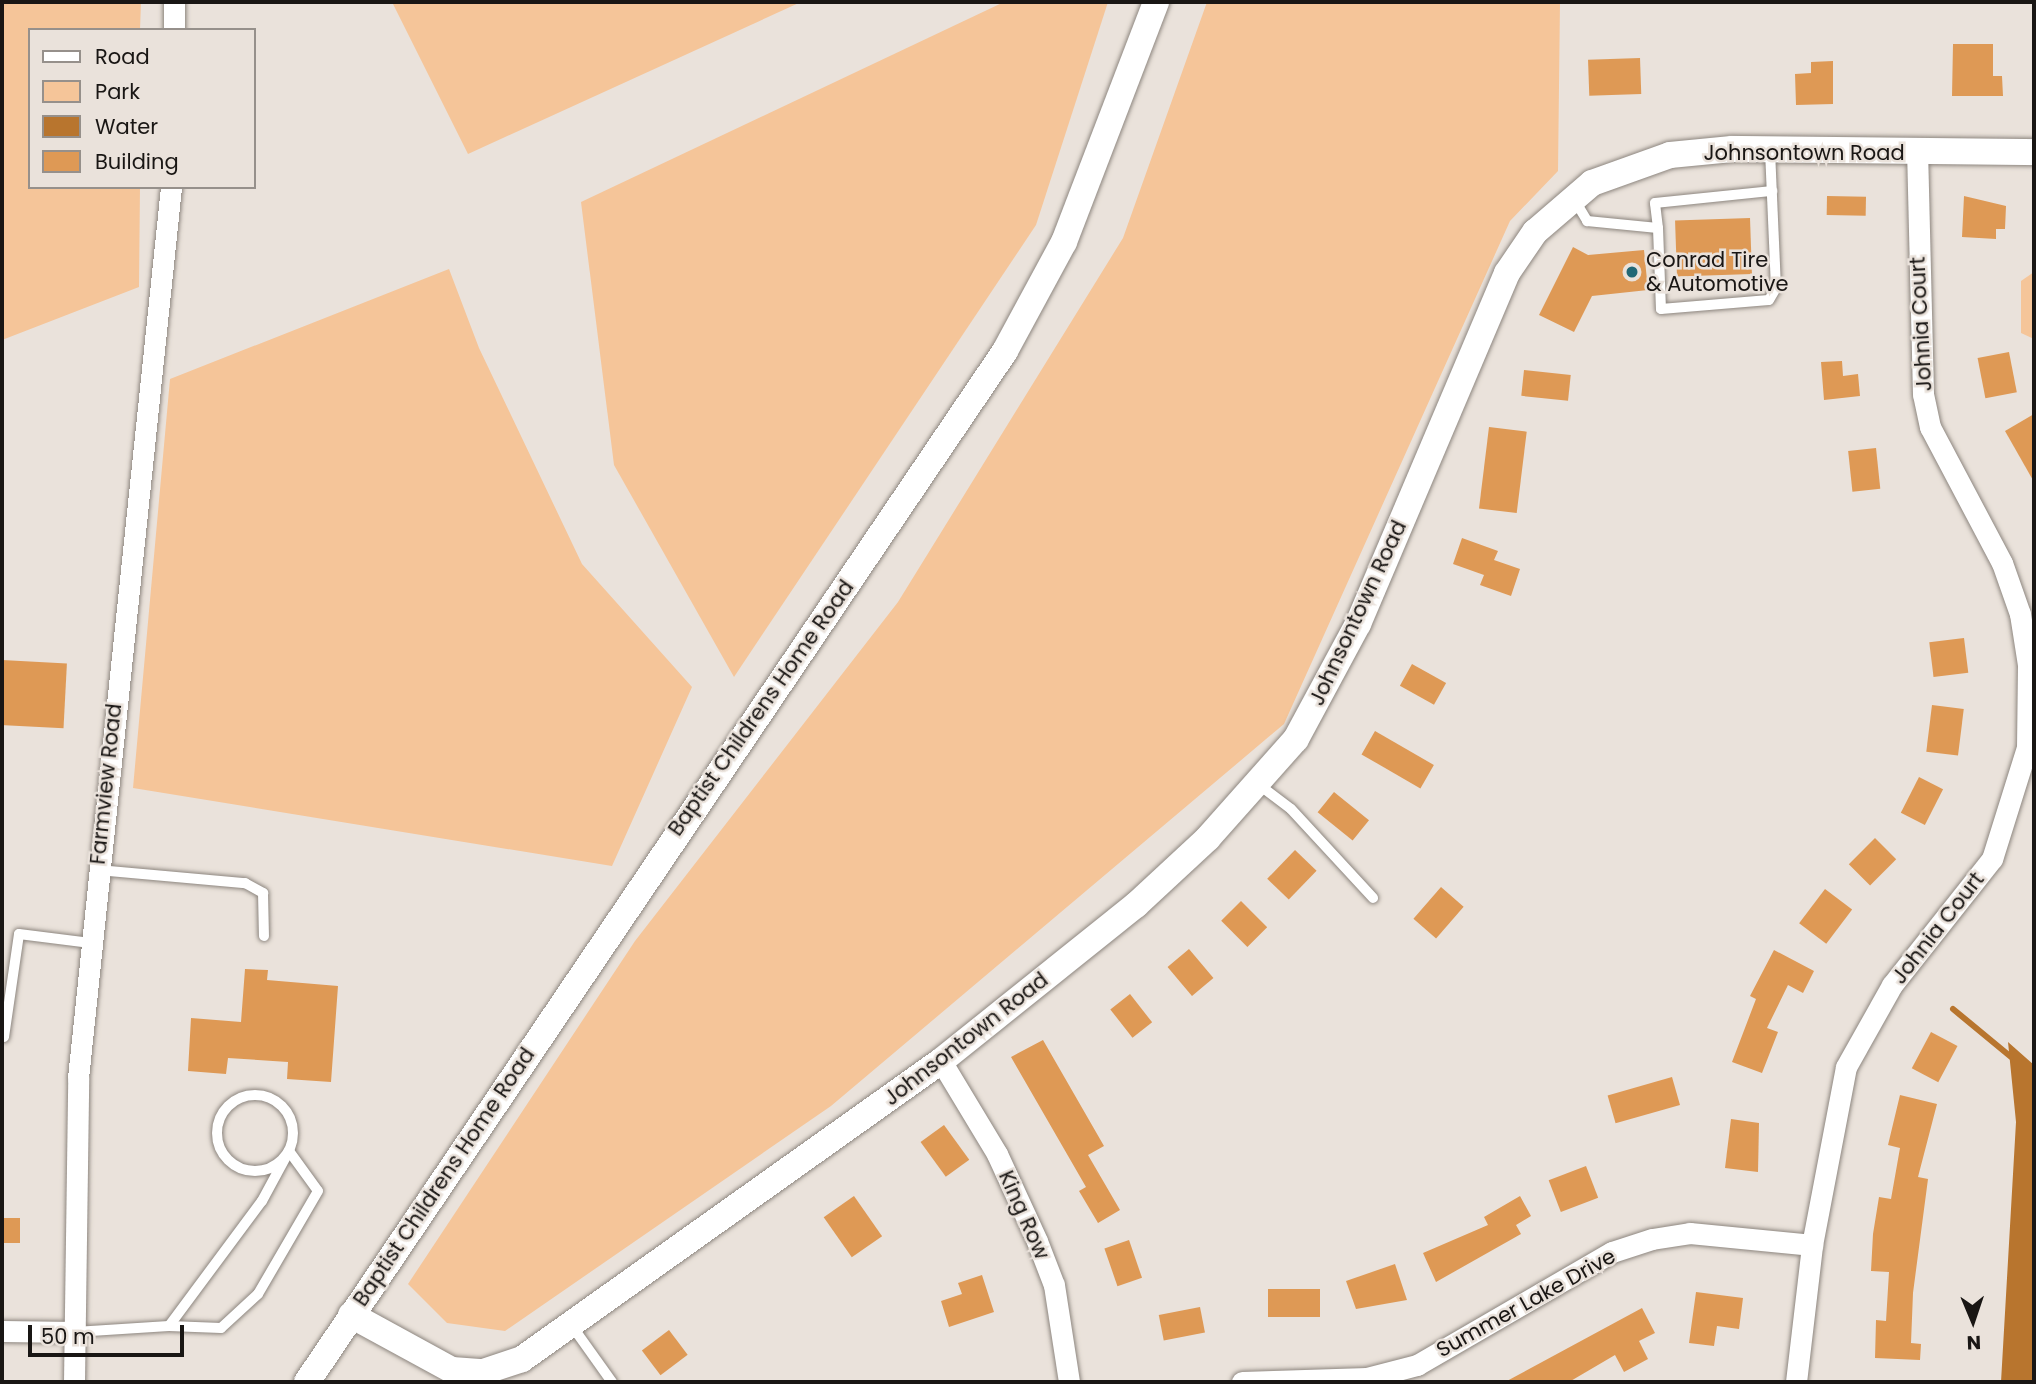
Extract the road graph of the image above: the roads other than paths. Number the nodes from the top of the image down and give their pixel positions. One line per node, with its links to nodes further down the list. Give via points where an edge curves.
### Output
1 (174, 2): 3 (street)
2 (1156, 2): 20 (street, Baptist Childrens Home Road, via 1064,242 1005,351)
3 (174, 28)
4 (1770, 150): 6 (street, Johnsontown Road); 8 (lane); 9 (street, Johnsontown Road, via 1670,155 1630,167)
5 (2034, 152): 6 (street, Johnsontown Road)
6 (1917, 153): 19 (street, Johnia Court, via 1923,394 1930,428 2002,563 2020,614 2028,664 2027,747 1992,859 1892,985 1846,1067)
7 (171, 189): 12 (street, Farmview Road)
8 (1772, 191): 10 (lane, via 1655,203); 10 (lane, via 1776,288 1769,300 1661,309)
9 (1573, 196): 10 (lane, via 1587,221); 11 (street, Johnsontown Road, via 1535,232 1507,273 1358,624 1296,739)
10 (1658, 229)
11 (1258, 784): 13 (lane, via 1291,809); 17 (street, Johnsontown Road, via 1136,905)
12 (97, 870): 14 (lane, via 245,883 263,893); 15 (street, Farmview Road)
13 (1373, 898)
14 (264, 936)
15 (90, 943): 16 (lane, via 19,934); 24 (street, Farmview Road, via 78,1078)
16 (4, 1037)
17 (941, 1061): 22 (street, Johnsontown Road); 29 (street, King Row, via 997,1154 1037,1241 1054,1285)
18 (289, 1151): 18 (lane, via 293,1125 280,1103 255,1094 222,1113 217,1136 236,1166 271,1168); 21 (lane, via 240,1232); 21 (lane, via 318,1191 258,1294 222,1328)
19 (1812, 1245): 30 (street, Summer Lake Drive, via 1689,1233 1651,1238 1612,1252 1417,1365 1367,1378); 31 (street, Johnia Court)
20 (351, 1315): 25 (street, Johnsontown Road); 27 (street, Baptist Childrens Home Road)
21 (169, 1326): 24 (lane)
22 (572, 1326): 25 (street, Johnsontown Road, via 502,1368); 28 (lane)
23 (2, 1331): 24 (street)
24 (75, 1332): 26 (street, Farmview Road)
25 (461, 1377)
26 (74, 1382)
27 (307, 1382)
28 (612, 1382)
29 (1069, 1382)
30 (1242, 1382)
31 (1797, 1382)

